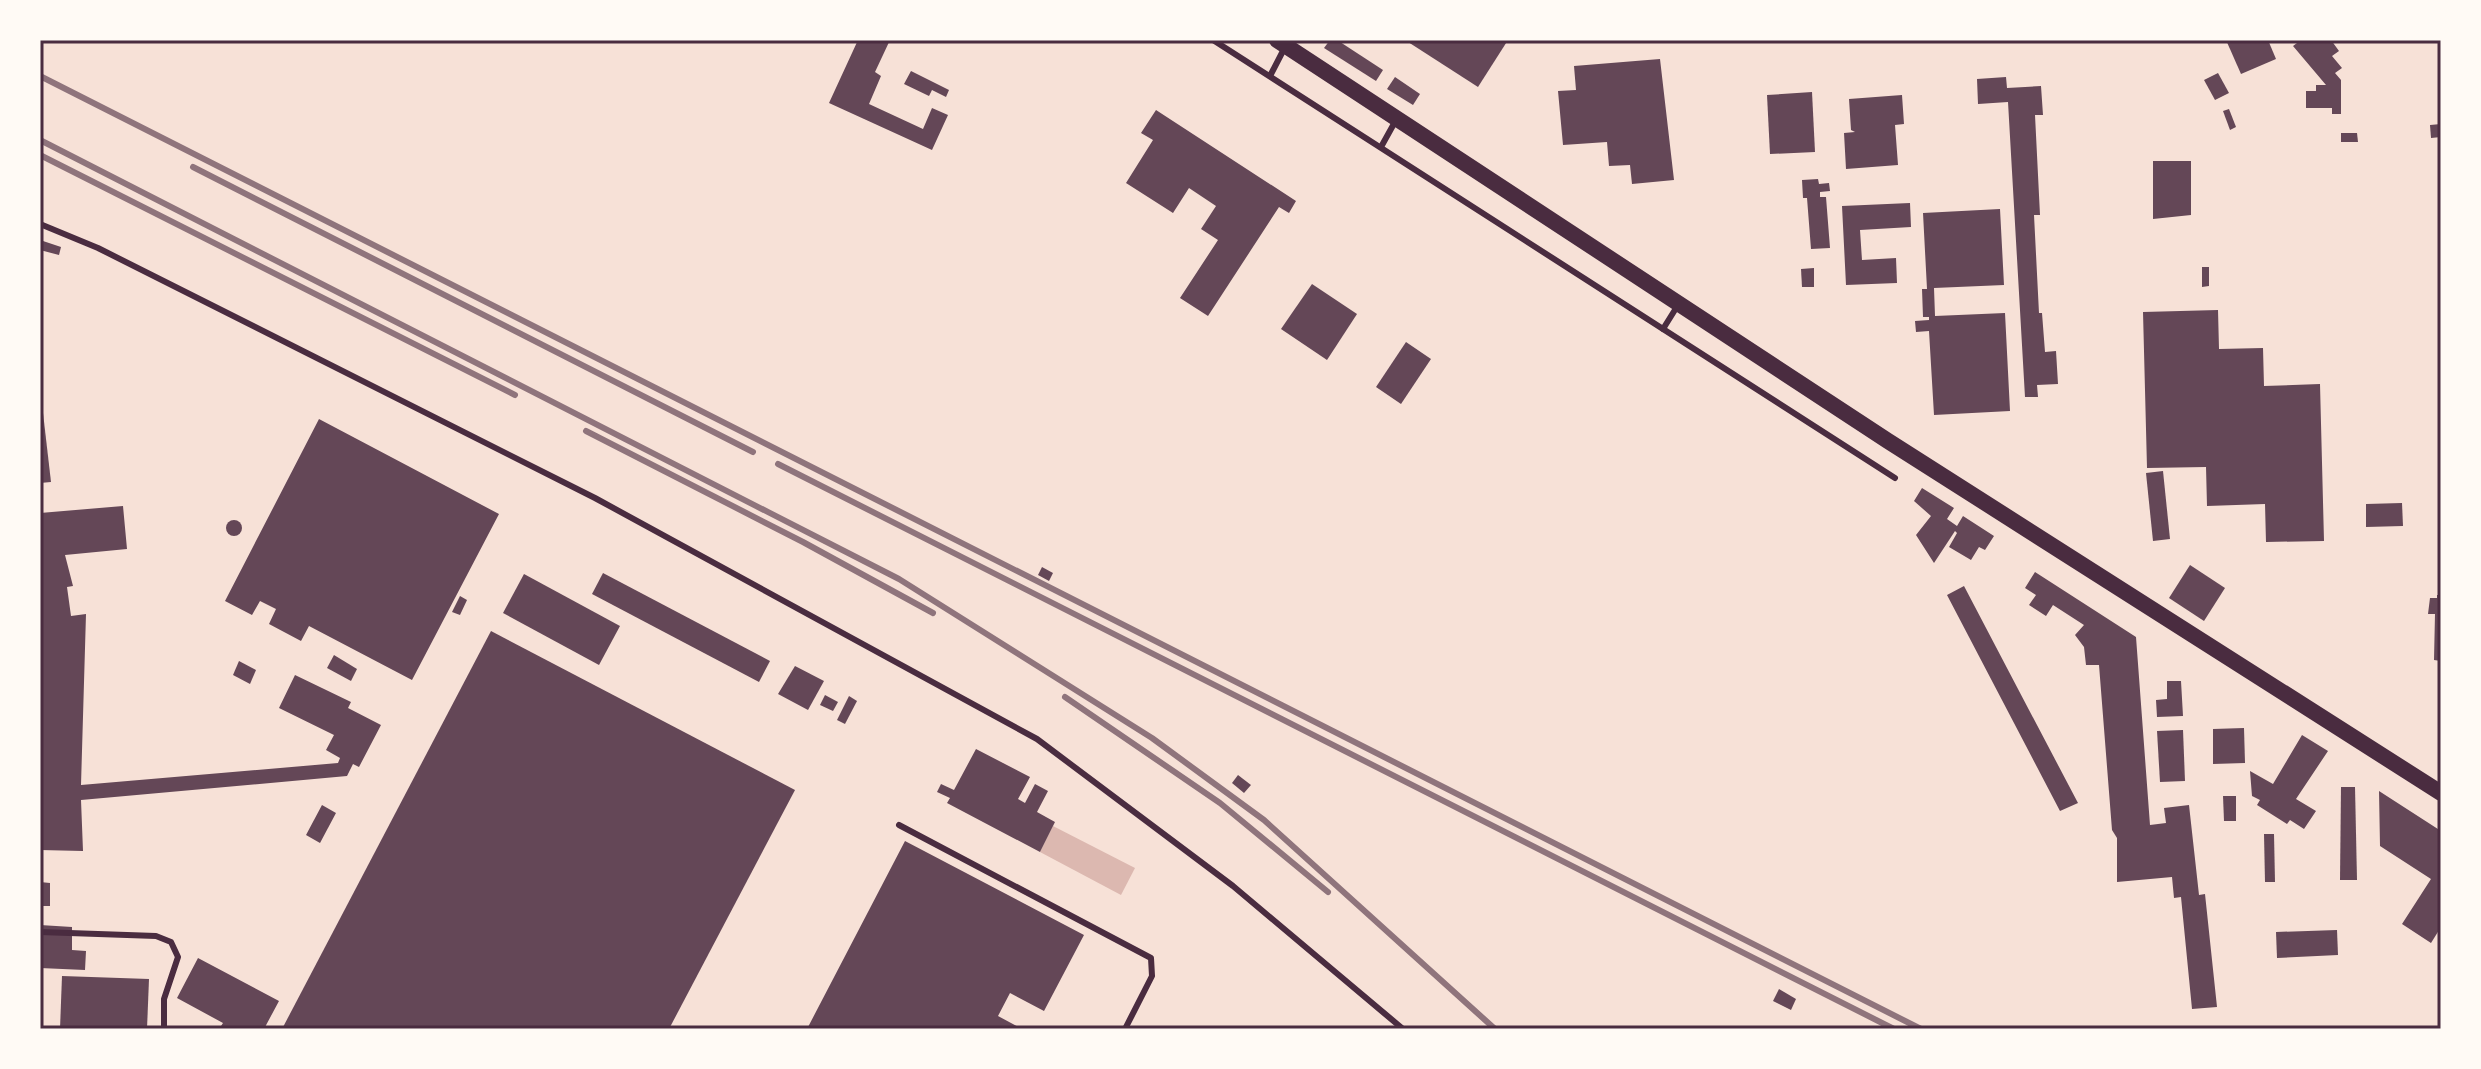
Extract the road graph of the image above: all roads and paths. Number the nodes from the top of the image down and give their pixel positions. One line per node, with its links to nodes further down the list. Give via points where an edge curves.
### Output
1 (1213, 40): 3 (lane)
2 (1281, 43): 3 (lane); 4 (main road)
3 (1270, 76): 5 (lane)
4 (1396, 120): 5 (lane); 7 (main road)
5 (1381, 147): 8 (lane)
6 (40, 224): 15 (lane, via 98,248 595,498 1037,739 1233,886)
7 (1678, 304): 8 (lane); 10 (main road)
8 (1663, 329): 9 (lane)
9 (1895, 478)
10 (2441, 793)
11 (899, 825): 14 (lane, via 1151,958 1152,976)
12 (40, 932): 13 (lane, via 156,936 171,942 178,957 164,999)
13 (164, 1029)
14 (1125, 1029)
15 (1403, 1029)

